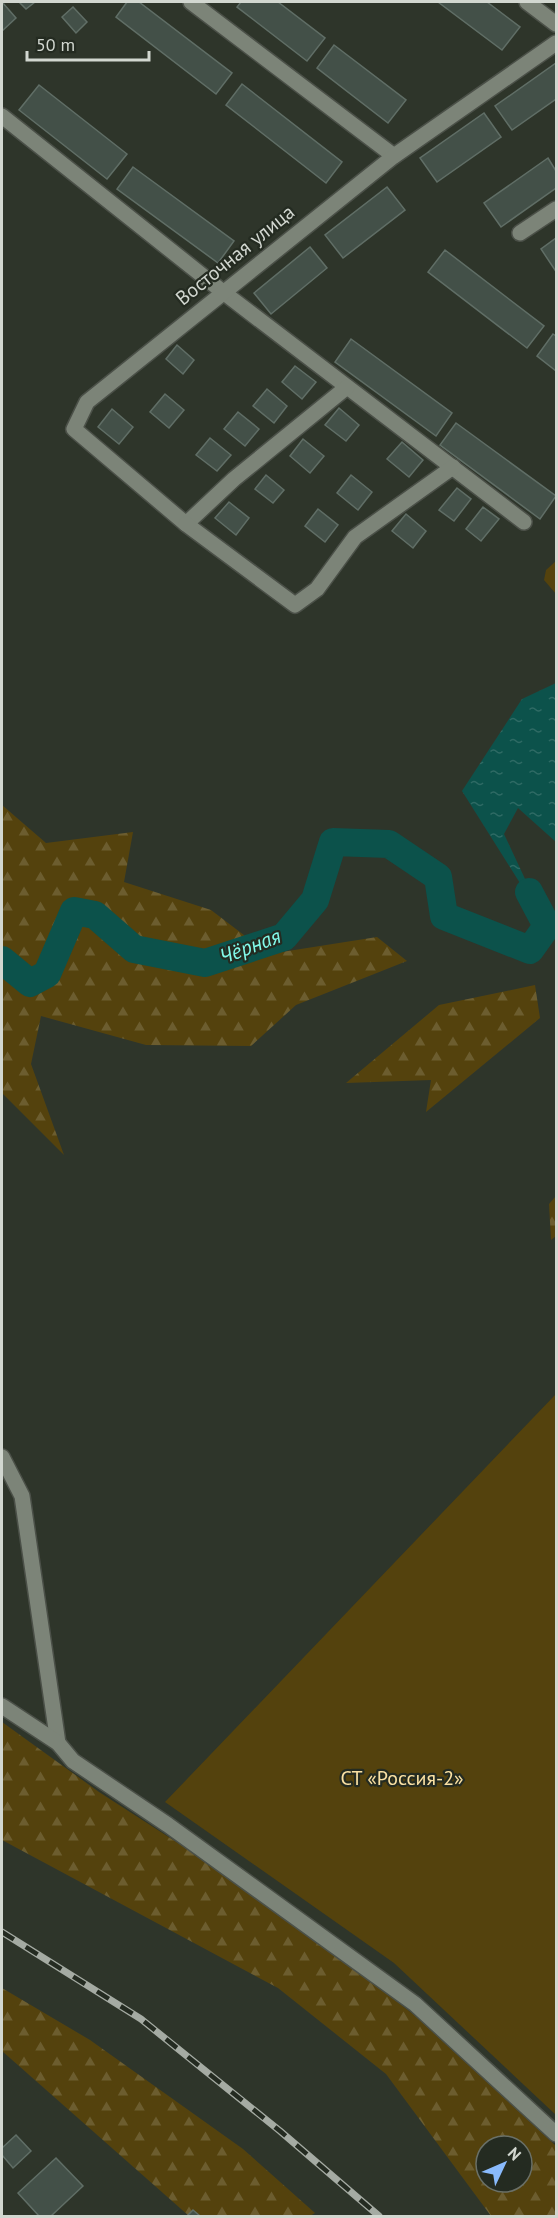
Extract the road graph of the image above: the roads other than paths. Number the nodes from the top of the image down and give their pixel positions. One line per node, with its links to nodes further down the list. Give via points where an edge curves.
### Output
1 (191, 2): 6 (street)
2 (527, 2): 3 (street)
3 (556, 24)
4 (556, 44): 6 (street, Восточная улица)
5 (2, 116): 9 (street)
6 (394, 156): 9 (street, Восточная улица)
7 (556, 209): 8 (street)
8 (520, 233)
9 (223, 292): 10 (street); 13 (street, Восточная улица, via 87,402 74,429)
10 (347, 387): 11 (street); 13 (street, via 234,479)
11 (453, 467): 12 (street); 13 (street, Восточная улица, via 355,537 317,589 295,605)
12 (524, 522)
13 (186, 524)
14 (2, 1457): 16 (street, via 22,1496)
15 (2, 1706): 16 (street)
16 (58, 1743): 17 (street, via 73,1761 415,2004)
17 (556, 2134)

